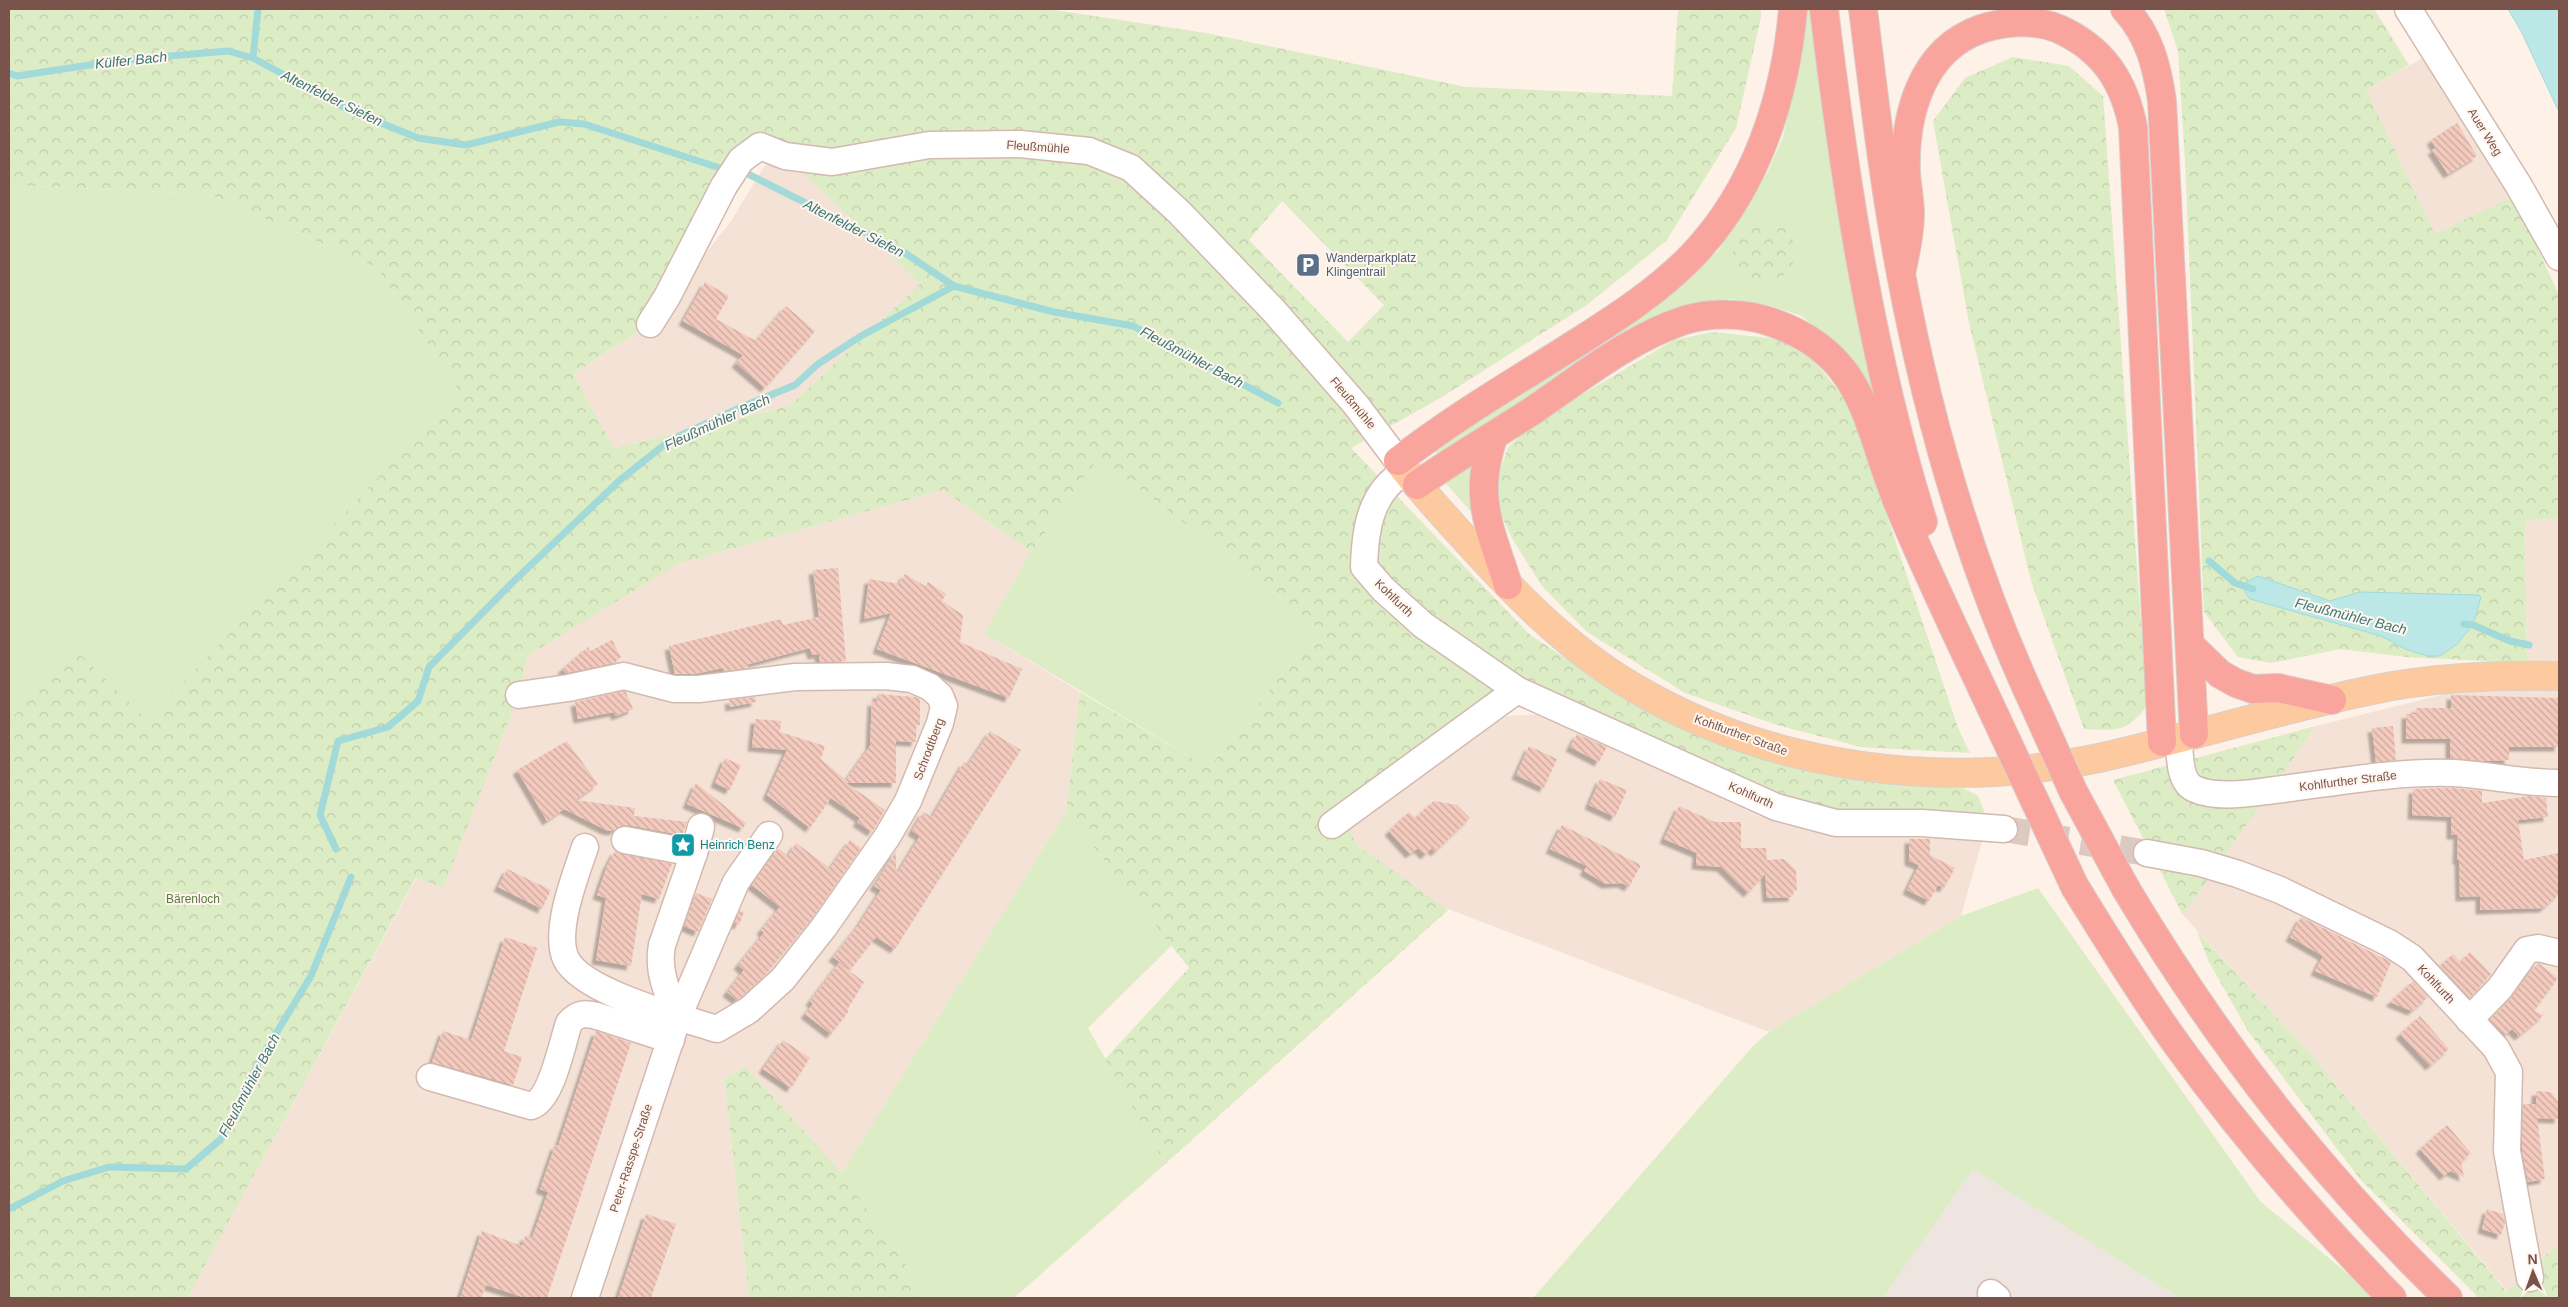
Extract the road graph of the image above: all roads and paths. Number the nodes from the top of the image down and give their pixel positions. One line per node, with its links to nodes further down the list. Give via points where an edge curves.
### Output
1 (1792, 9): 10 (highway, via 1782,82 1758,156 1744,186 1720,223 1692,256 1624,313 1498,393)
2 (1824, 9): 12 (highway, via 1840,145 1870,317 1916,498)
3 (1863, 9): 7 (highway, via 1879,140)
4 (2125, 9): 13 (highway, via 2147,39 2162,101)
5 (2408, 9): 6 (street, Auer Weg, via 2519,186)
6 (2559, 257)
7 (1901, 274): 18 (highway, via 1910,214 1906,172 1908,131 1920,86 1934,62 1973,32 1996,24 2026,22 2059,29 2101,57 2122,88 2133,127); 35 (highway, bridge, via 1953,488 2017,668 2073,791 2126,889 2208,1020 2268,1101 2376,1226)
8 (650, 324): 10 (street, Fleußmühle, via 724,186 741,160 760,146 785,156 832,162 929,145 1020,144 1088,152 1131,168 1179,212 1274,311 1381,436)
9 (1493, 437): 10 (highway); 11 (highway, via 1484,472 1485,505); 12 (highway, via 1640,340 1688,320 1740,315 1791,329 1837,362 1859,394 1898,502)
10 (1407, 472): 11 (main road, Kohlfurther Straße); 15 (street, Kohlfurth, via 1396,477 1378,495 1365,539 1364,567 1395,601 1423,625)
11 (1508, 585): 18 (main road, Kohlfurther Straße, via 1578,648 1633,687 1698,721 1793,753 1876,767 1964,773 2039,768 2098,758)
12 (1956, 629): 34 (highway, bridge, via 2075,887 2178,1046 2298,1197)
13 (2190, 645): 17 (highway, via 2220,674 2236,683); 18 (highway)
14 (2559, 676): 17 (main road, Kohlfurther Straße, via 2454,678 2370,690)
15 (1517, 690): 20 (street); 22 (street, Kohlfurth, via 1776,807 1836,823 1922,823)
16 (519, 695): 30 (street, Schrodtberg, via 624,676 674,689 699,689 776,678 866,676 912,679 930,687 940,696 944,706 942,716 908,801 824,927 782,979 749,1010 717,1029)
17 (2332, 700): 18 (main road, Kohlfurther Straße)
18 (2178, 738): 19 (street, Kohlfurther Straße, via 2184,778 2193,789 2207,793 2254,793 2402,775 2436,774)
19 (2559, 783)
20 (1332, 825)
21 (701, 826): 26 (street)
22 (2004, 829)
23 (769, 835): 30 (street, via 736,882)
24 (625, 840): 26 (street)
25 (585, 848): 30 (street, Schrodtberg, via 564,916 566,959 594,983 648,1009)
26 (694, 853): 30 (street, via 659,959)
27 (2147, 853): 29 (street, Kohlfurth, via 2238,874 2280,890 2389,943 2412,958)
28 (2559, 952): 29 (street, via 2538,948 2527,950 2500,988)
29 (2469, 1020): 32 (street, Kohlfurth, via 2496,1048 2509,1072 2507,1151)
30 (674, 1029): 31 (street, via 584,1013 575,1016 569,1023 547,1092 538,1104 531,1106); 33 (street, Peter-Rasspe-Straße)
31 (430, 1077)
32 (2530, 1278)
33 (584, 1298)
34 (2392, 1298)
35 (2448, 1298)

